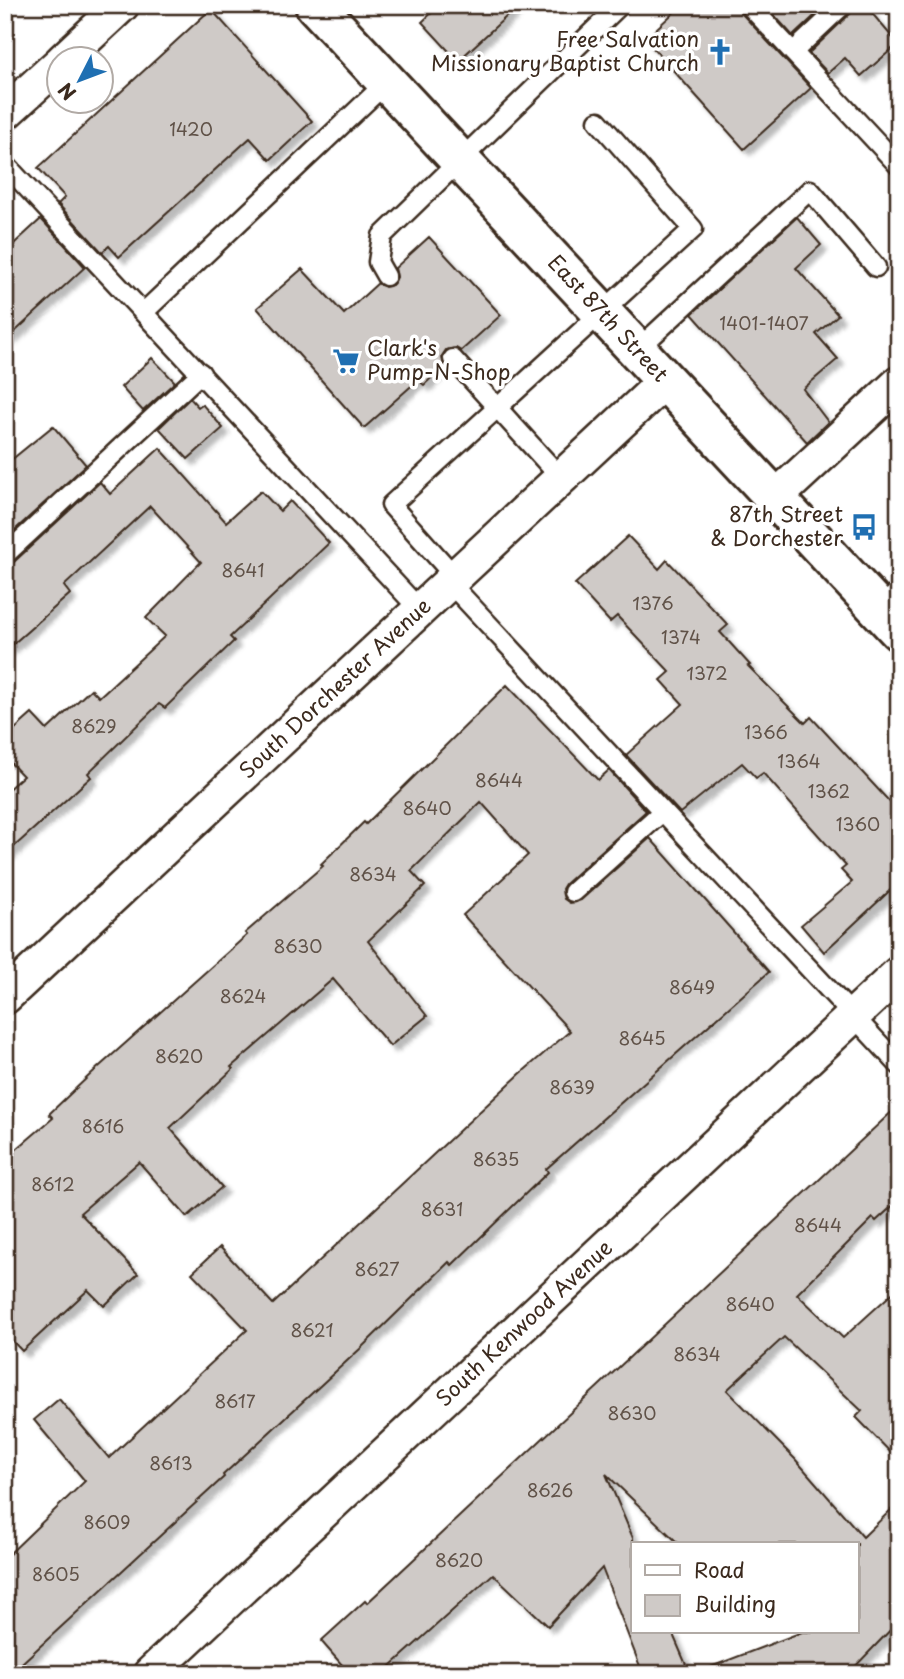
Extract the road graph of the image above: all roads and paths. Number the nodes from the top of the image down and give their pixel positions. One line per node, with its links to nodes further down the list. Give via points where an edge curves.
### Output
1 (122, 5): 6 (street)
2 (620, 5): 12 (lane)
3 (749, 5): 7 (lane)
4 (843, 5): 7 (lane)
5 (331, 11): 9 (main road, East 87th Street)
6 (77, 46)
7 (793, 52): 14 (lane)
8 (46, 73): 10 (street)
9 (387, 82): 12 (main road, East 87th Street); 17 (lane)
10 (9, 103)
11 (598, 121): 18 (lane, via 693,229)
12 (461, 162): 16 (lane, via 382,236 378,262); 18 (main road, East 87th Street)
13 (5, 164): 17 (lane)
14 (899, 166)
15 (876, 267): 19 (lane, via 810,190)
16 (386, 276)
17 (144, 312): 21 (lane)
18 (603, 314): 19 (main road, East 87th Street); 24 (lane)
19 (636, 350): 22 (main road, East 87th Street)
20 (453, 359): 24 (lane)
21 (201, 373): 27 (lane); 29 (lane)
22 (665, 380): 25 (street, South Dorchester Avenue); 26 (main road, East 87th Street)
23 (899, 383): 26 (street)
24 (496, 410): 25 (lane); 28 (lane, via 391,505)
25 (561, 478): 28 (street, South Dorchester Avenue)
26 (775, 498): 30 (main road, East 87th Street)
27 (5, 555)
28 (452, 580): 29 (street, South Dorchester Avenue); 31 (lane)
29 (420, 610): 34 (street, South Dorchester Avenue)
30 (892, 610)
31 (662, 812): 32 (lane); 35 (lane)
32 (573, 892)
33 (899, 973): 35 (street, South Kenwood Avenue)
34 (5, 997)
35 (853, 1016): 36 (lane); 37 (street, South Kenwood Avenue)
36 (899, 1065)
37 (150, 1674)

